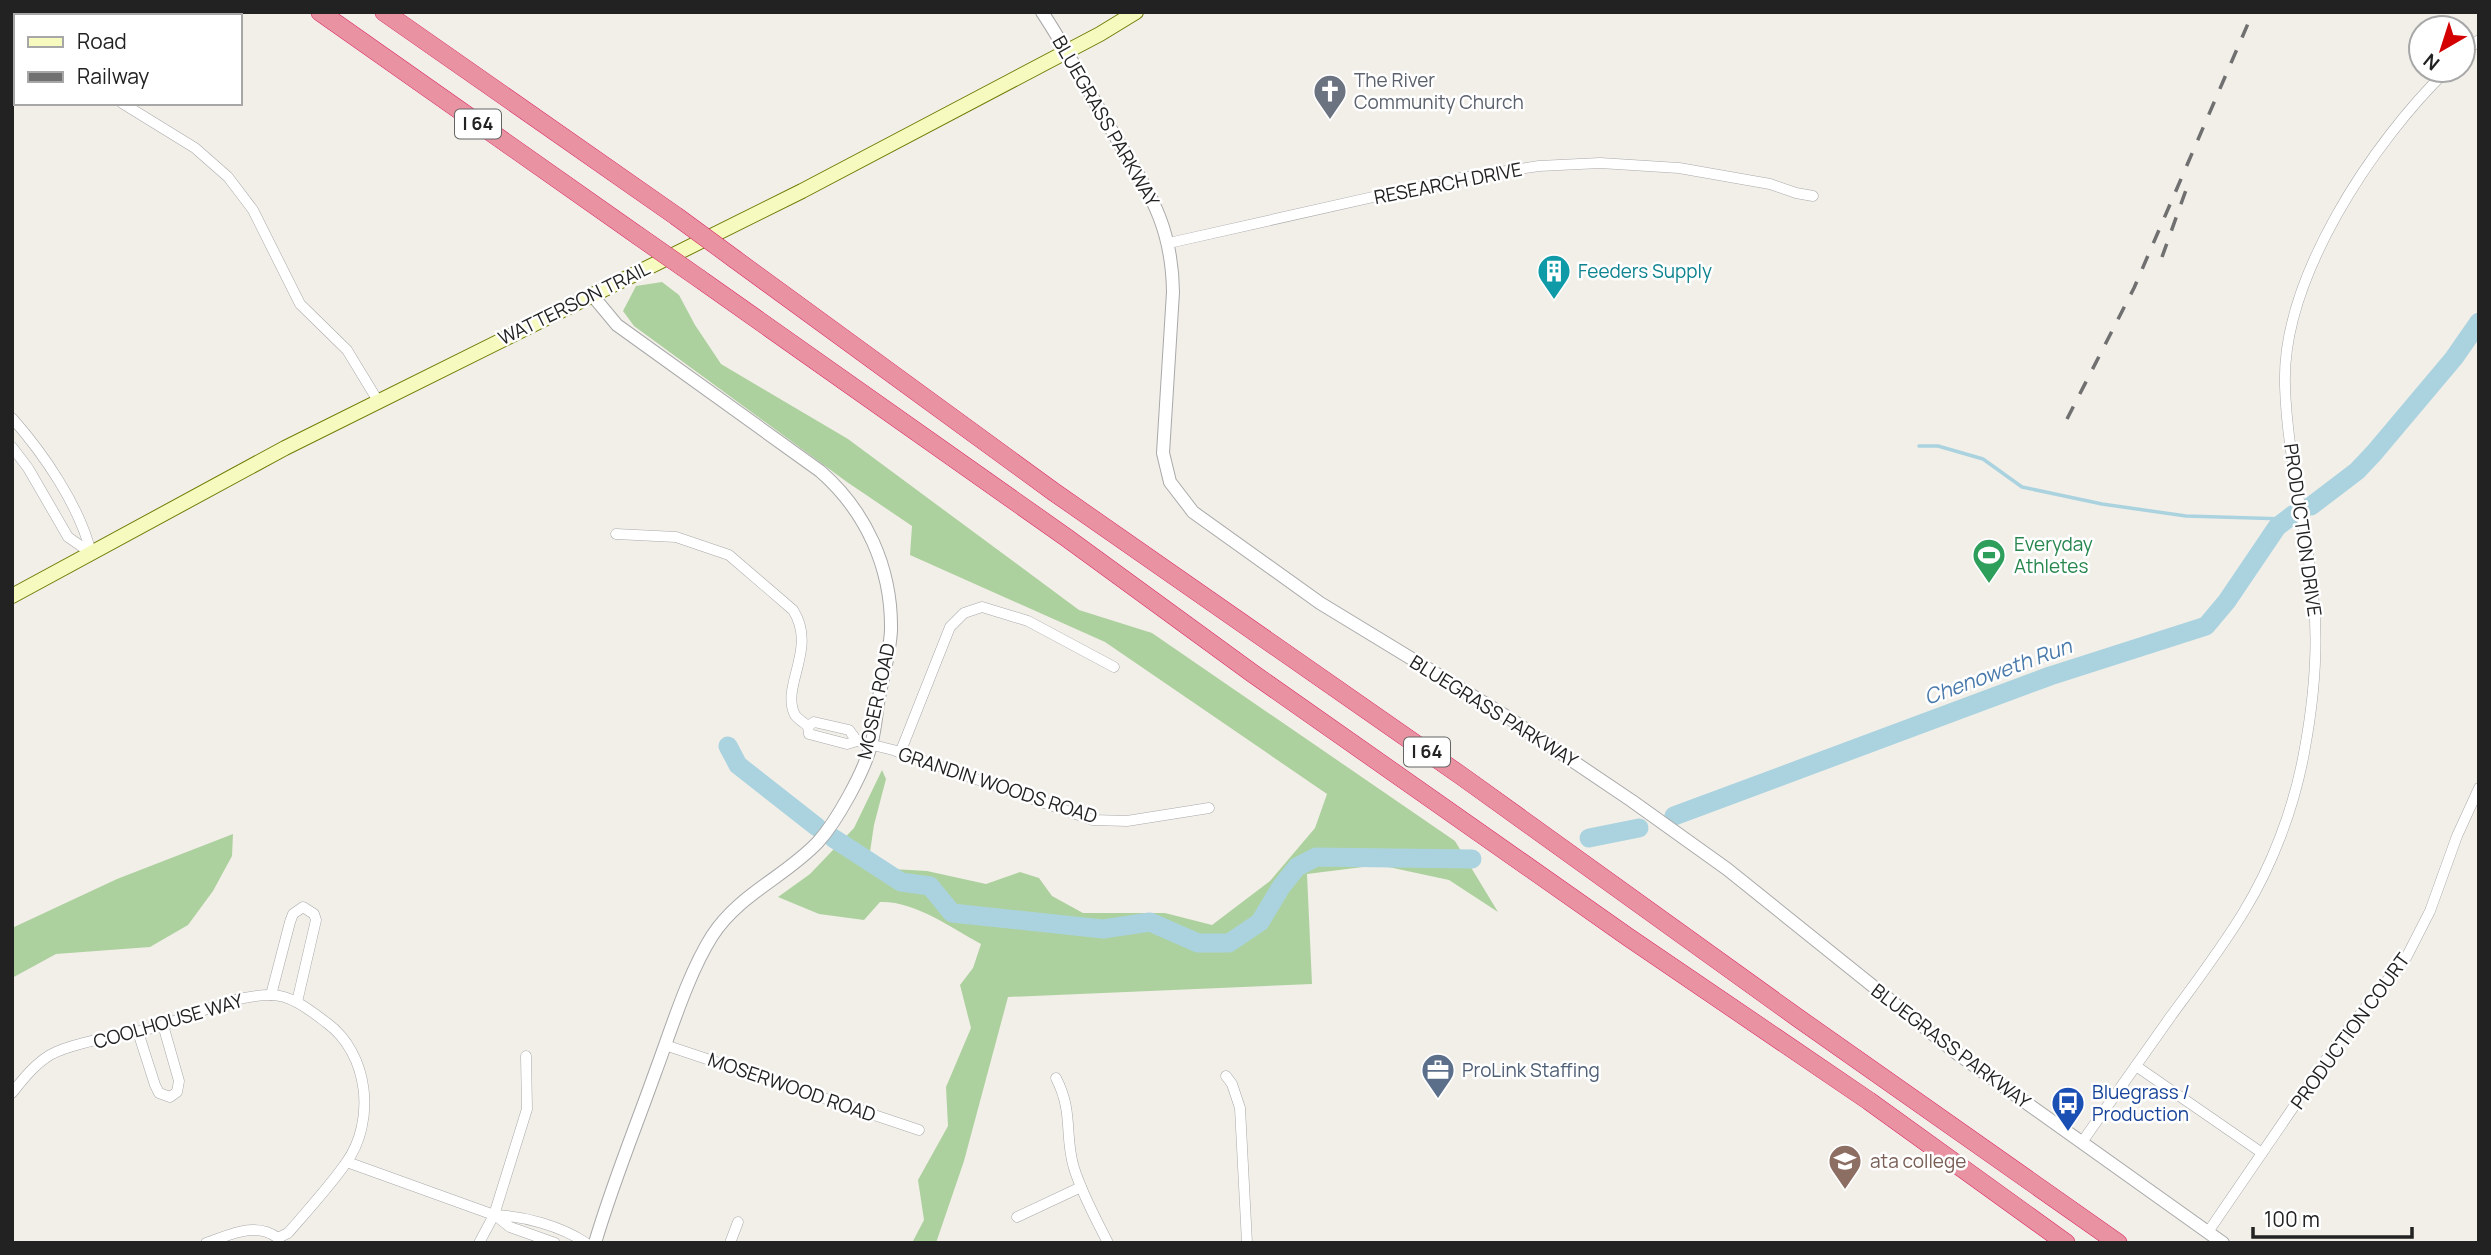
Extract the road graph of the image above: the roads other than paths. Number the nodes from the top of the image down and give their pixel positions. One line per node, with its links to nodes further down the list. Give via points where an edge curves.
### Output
1 (320, 12): 50 (highway, I 64, bridge)
2 (384, 12): 51 (highway, I 64, bridge, via 676,216 1054,492)
3 (1042, 12): 5 (street, BLUEGRASS PARKWAY)
4 (1136, 12): 5 (main road, WATTERSON TRAIL)
5 (1066, 52): 9 (street, BLUEGRASS PARKWAY, via 1153,201); 10 (main road, WATTERSON TRAIL, via 838,173)
6 (2434, 84): 28 (street, PRODUCTION DRIVE, via 2359,179 2321,246 2294,313 2286,359 2286,405 2316,627 2312,708 2287,816 2256,890)
7 (125, 105): 11 (street, via 195,148 228,177 253,210 300,304 347,350)
8 (1813, 196): 9 (street, RESEARCH DRIVE, via 1679,167 1539,166 1452,178)
9 (1169, 243): 33 (street, BLUEGRASS PARKWAY, via 1174,292 1163,453 1170,482 1193,512 1320,603 1519,724 1632,800 1737,877 1955,1052)
10 (592, 295): 11 (main road, WATTERSON TRAIL); 18 (street, MOSER ROAD, via 617,326 820,471 842,492 867,529 886,581 891,631)
11 (378, 401): 15 (main road, WATTERSON TRAIL)
12 (12, 418): 15 (street, via 45,461 85,530)
13 (12, 446): 15 (street, via 68,537)
14 (616, 534): 18 (street, GRANDIN WOODS ROAD, via 676,537 729,555 800,621 803,649 791,701 796,717 808,726 814,722 849,730 857,741)
15 (91, 553): 16 (main road, WATTERSON TRAIL)
16 (12, 596)
17 (1114, 667): 19 (street, via 1028,621 974,608 950,627)
18 (871, 745): 19 (street, GRANDIN WOODS ROAD); 26 (street, MOSER ROAD, via 852,788 819,841 746,897 712,936)
19 (900, 753): 21 (street, GRANDIN WOODS ROAD, via 1093,820 1127,821)
20 (2479, 789): 34 (street, PRODUCTION COURT, via 2407,956 2340,1039)
21 (1209, 808)
22 (271, 995): 23 (street, COOLHOUSE WAY); 23 (street, via 290,922 303,907 316,920); 24 (street, COOLHOUSE WAY, via 236,999)
23 (297, 1002): 35 (street, COOLHOUSE WAY, via 334,1028 358,1065 364,1117)
24 (163, 1025): 25 (street, COOLHOUSE WAY); 25 (street, via 179,1081 177,1092 170,1097 159,1094)
25 (138, 1032): 31 (street, COOLHOUSE WAY, via 50,1056)
26 (666, 1045): 32 (street, MOSERWOOD ROAD); 46 (street, MOSER ROAD)
27 (526, 1056): 37 (street, via 527,1109)
28 (2136, 1066): 33 (street, PRODUCTION DRIVE); 34 (street)
29 (1226, 1076): 49 (street, via 1240,1108)
30 (1056, 1078): 36 (street, via 1068,1110 1072,1160)
31 (12, 1093)
32 (919, 1130)
33 (2082, 1142): 40 (street, BLUEGRASS PARKWAY)
34 (2262, 1153): 40 (street, PRODUCTION COURT)
35 (347, 1162): 37 (street); 41 (street, COOLHOUSE WAY, via 288,1233)
36 (1081, 1187): 38 (street); 48 (street)
37 (494, 1214): 43 (street); 44 (street, via 510,1227); 45 (street, via 514,1215)
38 (1017, 1217)
39 (738, 1222): 47 (street)
40 (2208, 1232): 52 (street, BLUEGRASS PARKWAY)
41 (277, 1240): 42 (street, COOLHOUSE WAY, via 262,1229 250,1229)
42 (206, 1243)
43 (479, 1243)
44 (555, 1243)
45 (586, 1243)
46 (595, 1243)
47 (730, 1243)
48 (1108, 1243)
49 (1247, 1243)
50 (2066, 1243)
51 (2118, 1243)
52 (2223, 1243)

